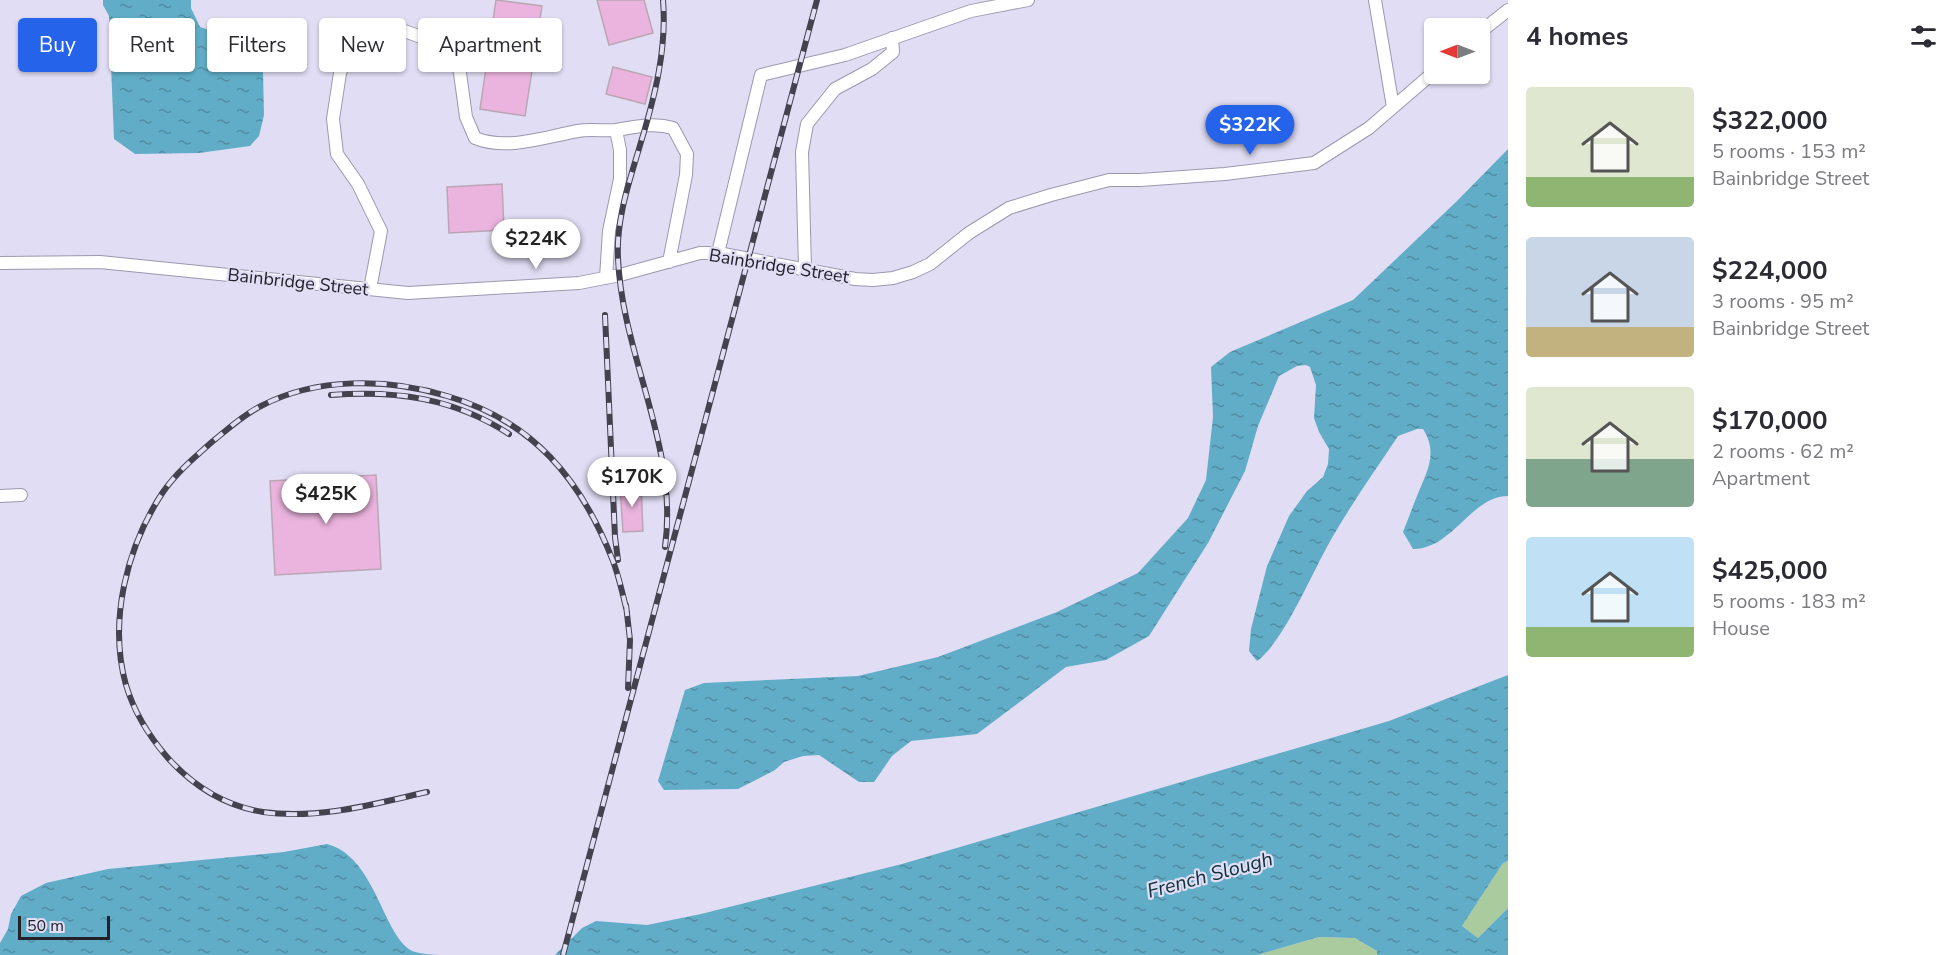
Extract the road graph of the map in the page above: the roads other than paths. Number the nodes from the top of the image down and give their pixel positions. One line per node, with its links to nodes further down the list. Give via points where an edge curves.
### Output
1 (1028, 0): 5 (street, via 971,11)
2 (1375, 0): 7 (street)
3 (1508, 10): 4 (street)
4 (1490, 24)
5 (892, 38): 9 (street, via 845,55 761,75); 12 (street, via 893,52 835,90 807,124 802,152)
6 (1424, 81): 7 (street, Bainbridge Street)
7 (1393, 107): 12 (street, Bainbridge Street, via 1369,128 1314,163 1225,174 1109,180 1051,195 1009,208 930,264 893,278 855,279)
8 (616, 130): 10 (street, via 660,124 673,128 687,154); 13 (street, via 620,178 609,231); 14 (street, via 488,144 475,138 466,117 455,54 438,43 396,28 357,32 340,73 333,119 337,154 358,184 381,231)
9 (718, 253): 10 (street, Bainbridge Street, via 700,253); 12 (street, Bainbridge Street)
10 (669, 262): 13 (street, Bainbridge Street)
11 (0, 263): 14 (street, Bainbridge Street, via 100,262)
12 (805, 269)
13 (606, 278): 14 (street, Bainbridge Street, via 408,293)
14 (370, 290)
15 (21, 495): 16 (street)
16 (0, 496)

